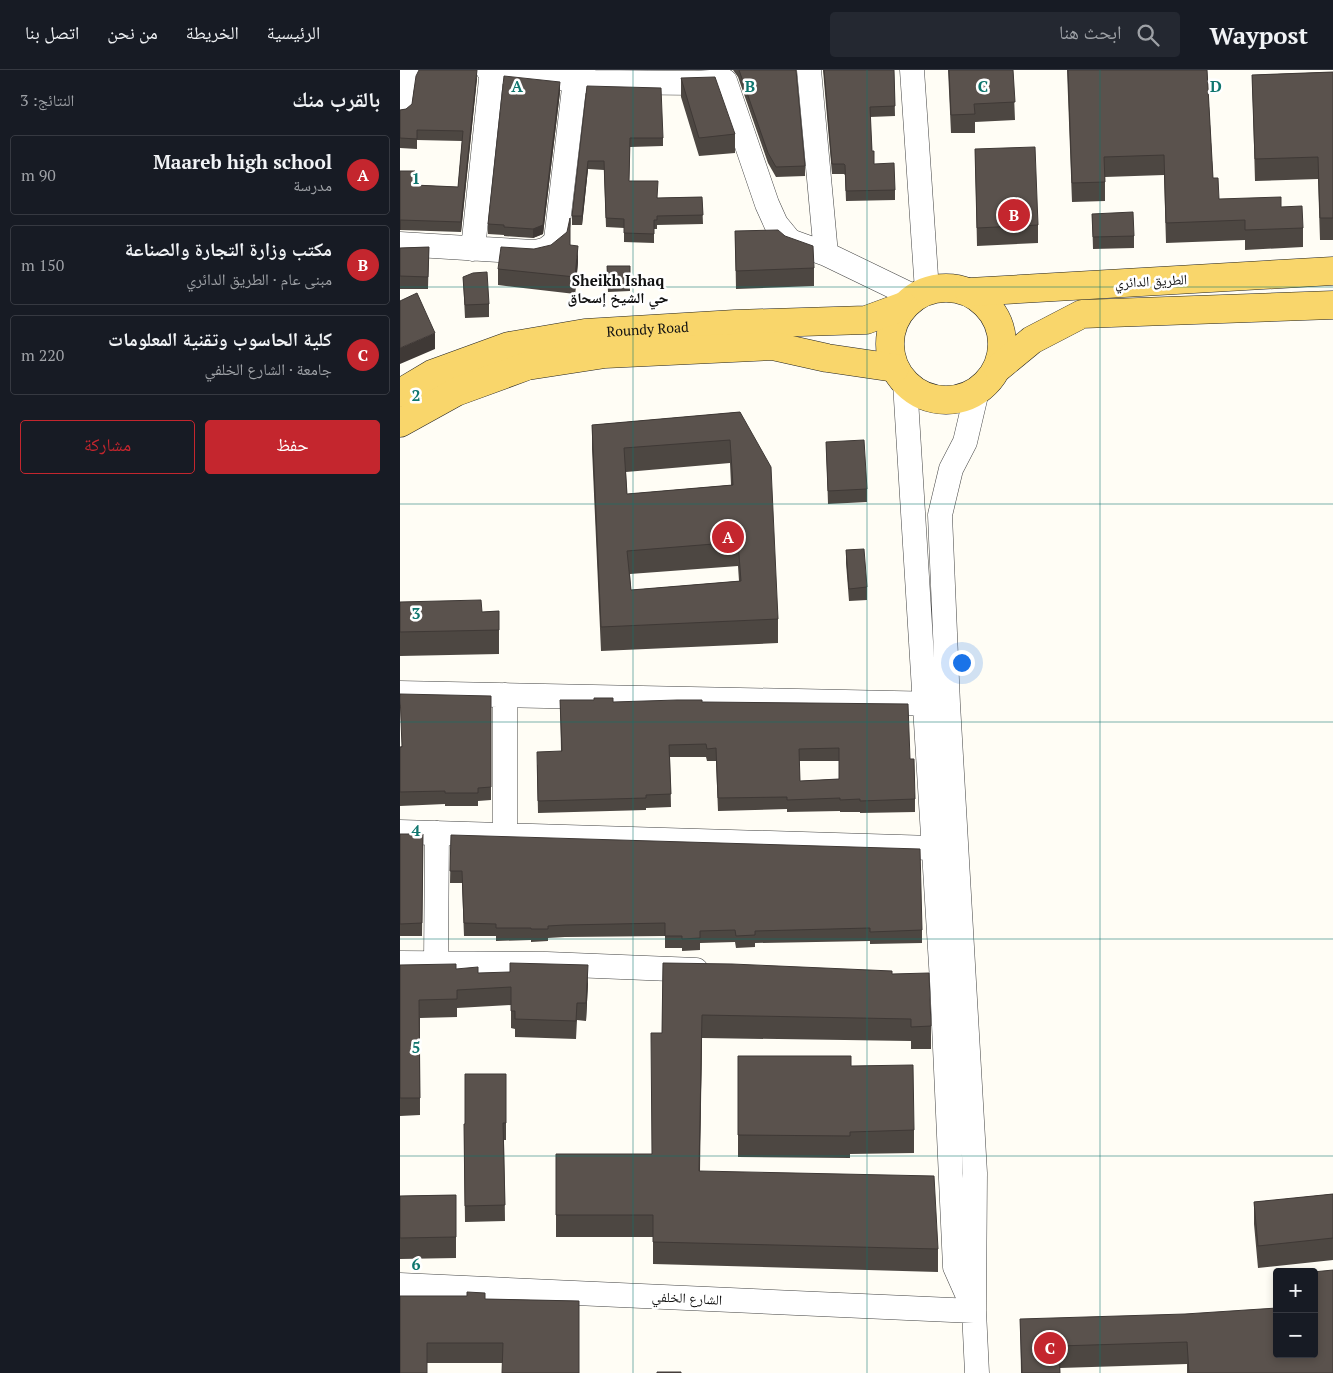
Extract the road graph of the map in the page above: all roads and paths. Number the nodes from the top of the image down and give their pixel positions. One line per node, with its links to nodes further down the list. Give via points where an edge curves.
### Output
1 (409, 70): 8 (street, via 403,83)
2 (488, 70): 3 (street)
3 (492, 70): 6 (street); 10 (street)
4 (809, 70): 11 (street)
5 (912, 70): 14 (street)
6 (545, 73): 7 (street)
7 (575, 80): 10 (street, via 556,240 538,252); 11 (street, via 725,81 776,224 790,241)
8 (400, 107)
9 (400, 244): 10 (street)
10 (473, 249)
11 (826, 254): 14 (street)
12 (1333, 271): 13 (main road, الطريق الدائري)
13 (969, 292): 14 (main road, via 941,288); 16 (main road, via 982,300 999,324 1003,339)
14 (915, 298): 17 (main road, via 896,317 891,329 890,356); 19 (main road, Roundy Road, via 866,320 585,333 509,346 432,374)
15 (1333, 305): 16 (main road, via 1082,314 1032,340)
16 (998, 368): 18 (main road)
17 (900, 376): 18 (main road, via 918,393 932,399 963,398); 20 (main road, Roundy Road, via 773,346 605,354 526,366 456,392); 23 (street)
18 (977, 391): 23 (street, via 965,442 950,469 940,515)
19 (400, 393)
20 (400, 423)
21 (400, 694): 22 (street)
22 (505, 695): 23 (street); 26 (street)
23 (937, 704): 27 (street); 31 (street)
24 (400, 832): 25 (street)
25 (437, 833): 26 (street); 29 (street)
26 (505, 835): 27 (street)
27 (933, 848): 31 (street)
28 (400, 963): 29 (street)
29 (436, 963): 30 (street)
30 (715, 971)
31 (942, 980): 32 (street); 33 (street)
32 (975, 1174): 33 (street); 35 (street)
33 (950, 1177): 35 (street, via 955,1266)
34 (400, 1285): 35 (street, الشارع الخلفي)
35 (974, 1311): 36 (street)
36 (977, 1373)

